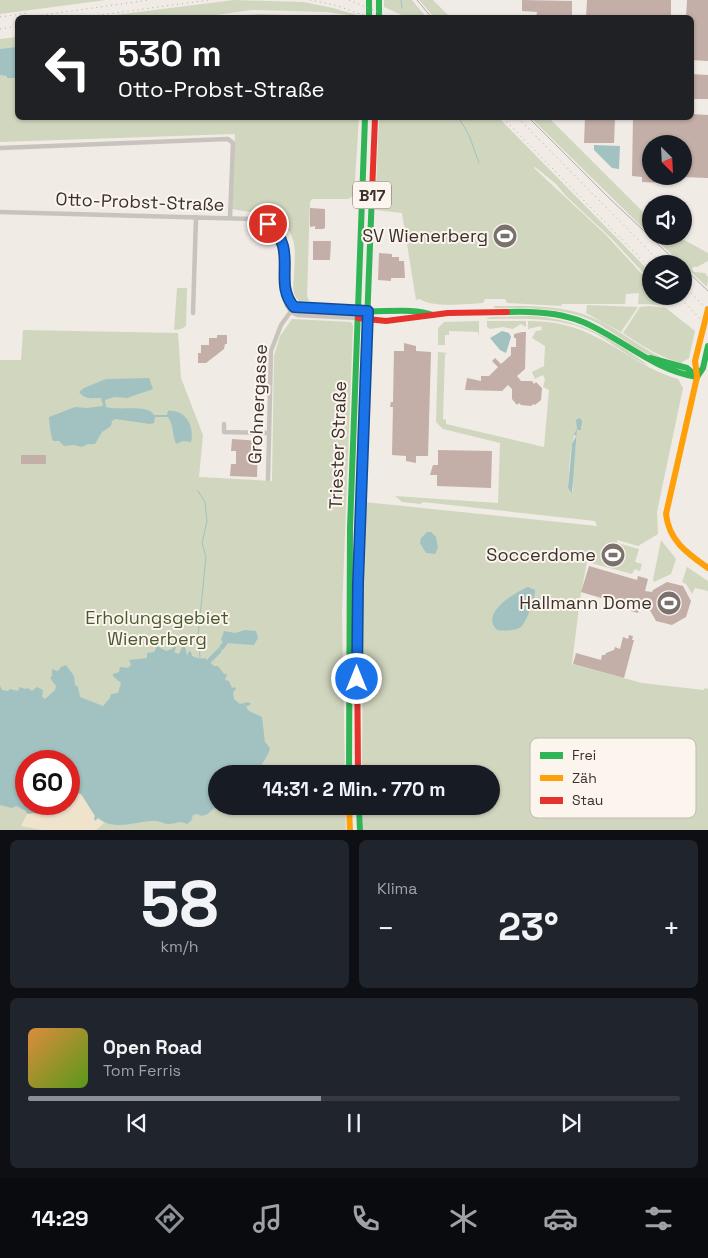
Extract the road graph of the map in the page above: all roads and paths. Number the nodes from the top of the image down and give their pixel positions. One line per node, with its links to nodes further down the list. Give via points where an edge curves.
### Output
1 (369, 0): 3 (main road)
2 (379, 0): 4 (main road)
3 (369, 15)
4 (379, 15)
5 (365, 120): 14 (main road, Triester Straße / B17)
6 (375, 120): 16 (main road, Triester Straße / B17)
7 (0, 148): 10 (street, via 228,139 233,143)
8 (0, 212): 9 (street, Otto-Probst-Straße)
9 (196, 217): 10 (street, Otto-Probst-Straße); 17 (street)
10 (230, 218): 11 (street, Otto-Probst-Straße, via 252,219 277,231 286,252)
11 (285, 288): 12 (street, Otto-Probst-Straße); 15 (street, Otto-Probst-Straße, via 284,300)
12 (294, 307): 14 (street); 15 (street, Grohnergasse)
13 (708, 309): 22 (main road, via 696,361)
14 (358, 310): 16 (main road); 19 (main road, Triester Straße / B17)
15 (290, 311): 19 (street, via 298,315); 24 (street, Grohnergasse, via 271,351)
16 (368, 311): 18 (main road, via 422,311); 20 (main road, Triester Straße / B17)
17 (193, 313)
18 (433, 315): 20 (main road); 22 (main road, via 532,312 563,316 587,322 660,367)
19 (358, 318): 20 (main road); 27 (main road, Triester Straße / B17, via 347,636)
20 (368, 321): 28 (main road, Triester Straße / B17, via 357,639)
21 (708, 346): 22 (main road, via 703,368)
22 (697, 377): 26 (main road, via 666,526 675,543)
23 (224, 424): 24 (street, via 224,432)
24 (269, 433): 25 (street, Grohnergasse)
25 (268, 479)
26 (708, 568)
27 (349, 765)
28 (358, 765)
29 (349, 815): 31 (main road)
30 (359, 815): 32 (main road)
31 (350, 830)
32 (360, 830)

